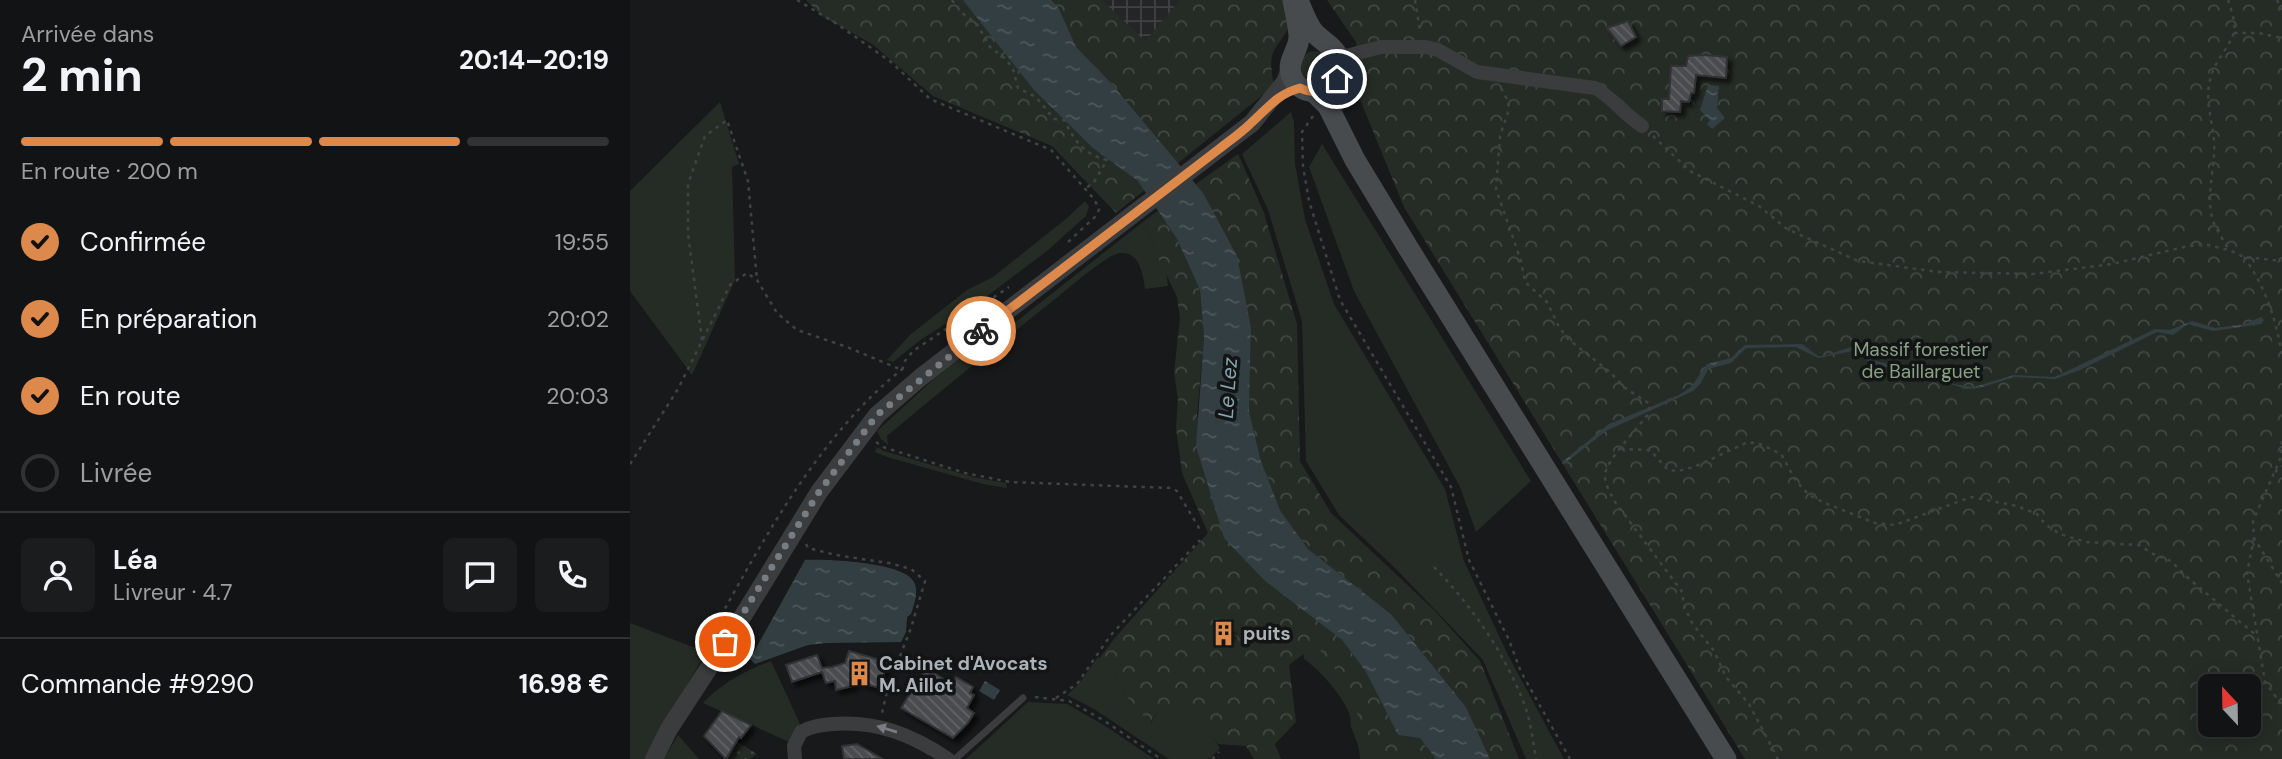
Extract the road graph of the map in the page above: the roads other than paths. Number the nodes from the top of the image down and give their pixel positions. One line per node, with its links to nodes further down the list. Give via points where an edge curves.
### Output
1 (1296, 0): 2 (main road, via 1310,27); 3 (main road, via 1299,38)
2 (1334, 52): 4 (main road, via 1340,72); 7 (street, via 1426,47 1466,68 1595,88)
3 (1292, 60): 5 (main road, via 1292,77); 6 (street, via 1286,82)
4 (1337, 79): 5 (main road); 8 (main road, via 1339,100)
5 (1311, 96): 6 (street, via 1286,93); 8 (main road, via 1328,106)
6 (1271, 102): 11 (street, via 1203,162 877,415 812,503 668,729)
7 (1642, 126)
8 (1392, 222): 14 (main road)
9 (1023, 698): 13 (lane)
10 (794, 758): 12 (street, one-way to 10, via 897,731 851,723 807,729 797,739)
11 (654, 759)
12 (948, 759)
13 (955, 759)
14 (1726, 759)

